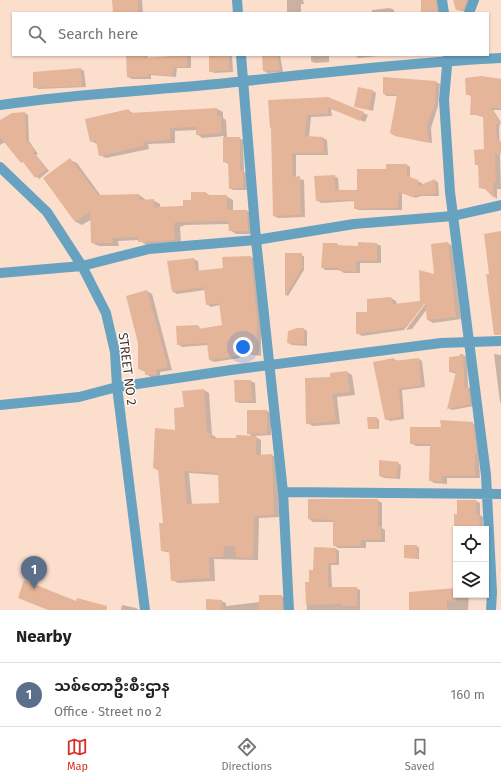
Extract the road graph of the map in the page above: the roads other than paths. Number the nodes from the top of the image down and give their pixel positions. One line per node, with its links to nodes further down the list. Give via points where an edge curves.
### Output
1 (237, 0): 4 (street)
2 (442, 0): 5 (street)
3 (474, 0): 6 (street)
4 (238, 12)
5 (444, 12)
6 (469, 12)
7 (241, 56): 10 (street)
8 (450, 57): 9 (street); 10 (street); 14 (street, via 444,100)
9 (501, 58)
10 (243, 81): 11 (street, via 54,96); 15 (street)
11 (0, 105)
12 (0, 167): 16 (street, STREET NO 2, via 47,212)
13 (501, 205): 14 (street)
14 (453, 216): 15 (street, via 354,224); 19 (street)
15 (256, 240): 16 (street, via 148,249); 20 (street)
16 (82, 266): 17 (street); 21 (street, STREET NO 2, via 106,313 116,352)
17 (0, 273)
18 (501, 341): 19 (street)
19 (468, 342): 20 (street, via 441,343); 24 (street)
20 (269, 365): 21 (street); 23 (street)
21 (117, 387): 22 (street, via 79,397); 26 (street, STREET NO 2)
22 (0, 404)
23 (283, 492): 24 (street); 27 (street)
24 (487, 494): 25 (street); 28 (street)
25 (501, 494)
26 (146, 610)
27 (288, 610)
28 (491, 610)

